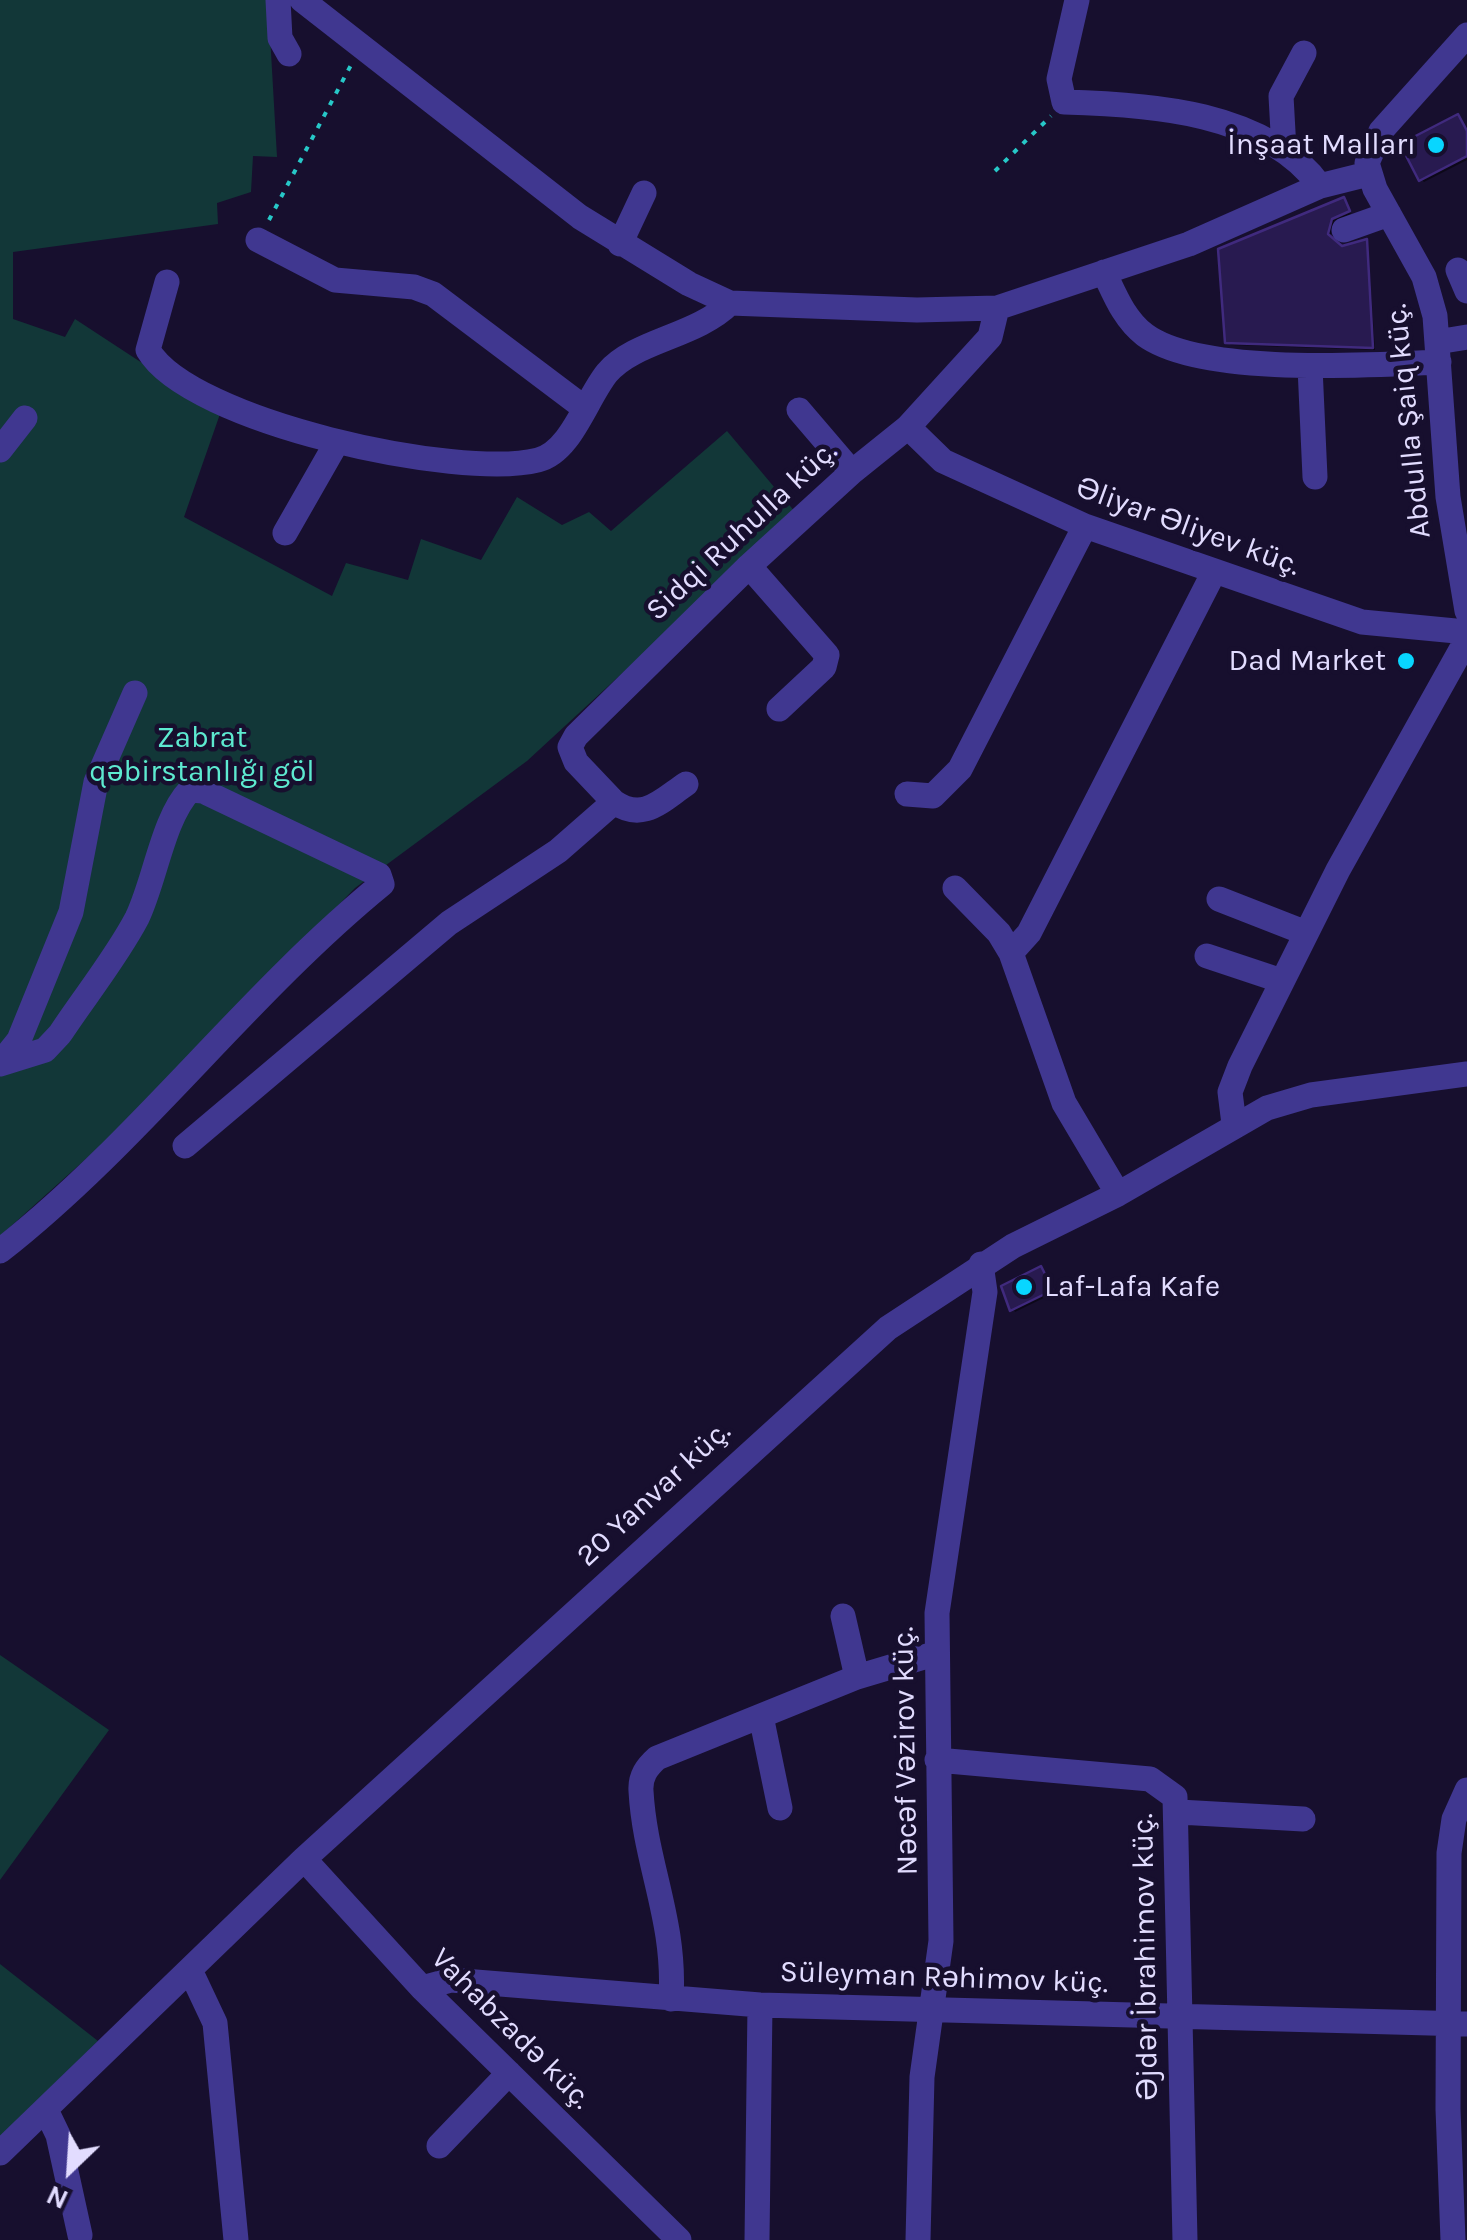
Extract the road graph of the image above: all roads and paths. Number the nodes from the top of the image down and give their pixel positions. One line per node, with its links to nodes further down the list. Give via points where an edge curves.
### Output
1 (278, 0): 7 (street, via 280,38)
2 (1078, 0): 8 (street, via 1059,80)
3 (318, 5): 5 (street)
4 (1467, 34): 11 (street, via 1380,131 1368,154)
5 (360, 48): 16 (path); 17 (street)
6 (1304, 53): 9 (street, via 1282,96)
7 (289, 54)
8 (1064, 102): 9 (street, via 1204,117); 10 (path)
9 (1284, 150): 12 (street)
10 (995, 171)
11 (1368, 174): 12 (street); 14 (street, Abdulla Şaiq küç.)
12 (1320, 186): 18 (street, via 1228,230)
13 (644, 192): 17 (street)
14 (1390, 214): 15 (street); 23 (street, Abdulla Şaiq küç., via 1424,277)
15 (1344, 230)
16 (258, 240): 25 (street, via 335,280 433,294)
17 (620, 244): 20 (street)
18 (1104, 272): 21 (street); 24 (street, via 1130,322 1148,338 1192,354)
19 (168, 282): 29 (street, via 150,333 148,350 156,364 232,409)
20 (730, 303): 21 (street); 25 (street, via 713,320 618,362)
21 (997, 308): 28 (street, Sidqi Ruhulla küç., via 990,338)
22 (1467, 337): 23 (street)
23 (1438, 352): 24 (street); 37 (street, Abdulla Şaiq küç., via 1448,497)
24 (1310, 367): 32 (street)
25 (583, 407): 29 (street, via 558,450 525,462 382,452)
26 (799, 410): 31 (street)
27 (25, 418): 30 (street)
28 (908, 427): 31 (street, Sidqi Ruhulla küç.); 33 (street, Əliyar Əliyev küç., via 943,461)
29 (337, 442): 34 (street)
30 (0, 450)
31 (852, 472): 35 (street, Sidqi Ruhulla küç.)
32 (1315, 478)
33 (1085, 526): 36 (street, Əliyar Əliyev küç.); 42 (street, via 960,769 933,796)
34 (285, 533)
35 (749, 566): 40 (street, via 827,656 824,667); 43 (street, Sidqi Ruhulla küç., via 576,736 570,747 576,762)
36 (1214, 572): 38 (street, Əliyar Əliyev küç., via 1362,622); 47 (street, via 1029,933)
37 (1466, 599)
38 (1467, 635): 46 (street)
39 (135, 694): 54 (street, via 96,782 71,912 19,1040 0,1064 45,1050 60,1034 135,921 178,803 190,790 346,857 380,875 382,884 278,975 101,1160)
40 (779, 708)
41 (686, 784): 43 (street, via 640,813)
42 (907, 794)
43 (614, 802): 52 (street, via 558,852 449,923)
44 (955, 888): 47 (street)
45 (1219, 899): 46 (street)
46 (1306, 933): 49 (street)
47 (1011, 953): 53 (street, via 1064,1104)
48 (1207, 956): 49 (street)
49 (1282, 981): 51 (street, via 1230,1092)
50 (1467, 1074): 51 (street, 20 Yanvar küç., via 1311,1095)
51 (1234, 1124): 53 (street, 20 Yanvar küç.)
52 (186, 1146)
53 (1118, 1194): 55 (street, 20 Yanvar küç.)
54 (0, 1251)
55 (982, 1264): 57 (street, Nəcəf Vəzirov küç., via 985,1292); 65 (street, 20 Yanvar küç., via 858,1352)
56 (843, 1616): 58 (street)
57 (934, 1654): 58 (street); 60 (street, Nəcəf Vəzirov küç.)
58 (857, 1678): 59 (street)
59 (761, 1716): 62 (street); 68 (street, via 657,1758 642,1778 670,1930)
60 (937, 1760): 63 (street, Əjdər İbrahimov küç., via 1150,1780 1175,1797); 70 (street, Nəcəf Vəzirov küç., via 942,1941)
61 (1467, 1790): 72 (street, via 1448,1853)
62 (780, 1808)
63 (1179, 1812): 64 (street); 71 (street, Əjdər İbrahimov küç.)
64 (1304, 1819)
65 (304, 1858): 66 (street, 20 Yanvar küç.); 67 (street, Vahabzadə küç.)
66 (190, 1970): 74 (street, 20 Yanvar küç.); 79 (street, via 215,2023)
67 (422, 1988): 68 (street, Süleyman Rəhimov küç., via 470,1980); 73 (street, Vahabzadə küç.)
68 (671, 1999): 69 (street, Süleyman Rəhimov küç.)
69 (760, 2005): 70 (street, Süleyman Rəhimov küç.); 81 (street)
70 (931, 2011): 71 (street, Süleyman Rəhimov küç.); 82 (street, Nəcəf Vəzirov küç., via 922,2077)
71 (1180, 2017): 72 (street, Süleyman Rəhimov küç.); 83 (street, Əjdər İbrahimov küç.)
72 (1457, 2024): 75 (street)
73 (509, 2074): 76 (street); 80 (street, Vahabzadə küç.)
74 (46, 2110): 77 (street, 20 Yanvar küç.); 78 (street, via 58,2135)
75 (1457, 2110): 84 (street)
76 (439, 2146)
77 (0, 2153)
78 (80, 2235)
79 (236, 2240)
80 (678, 2240)
81 (757, 2240)
82 (918, 2240)
83 (1185, 2240)
84 (1453, 2240)

